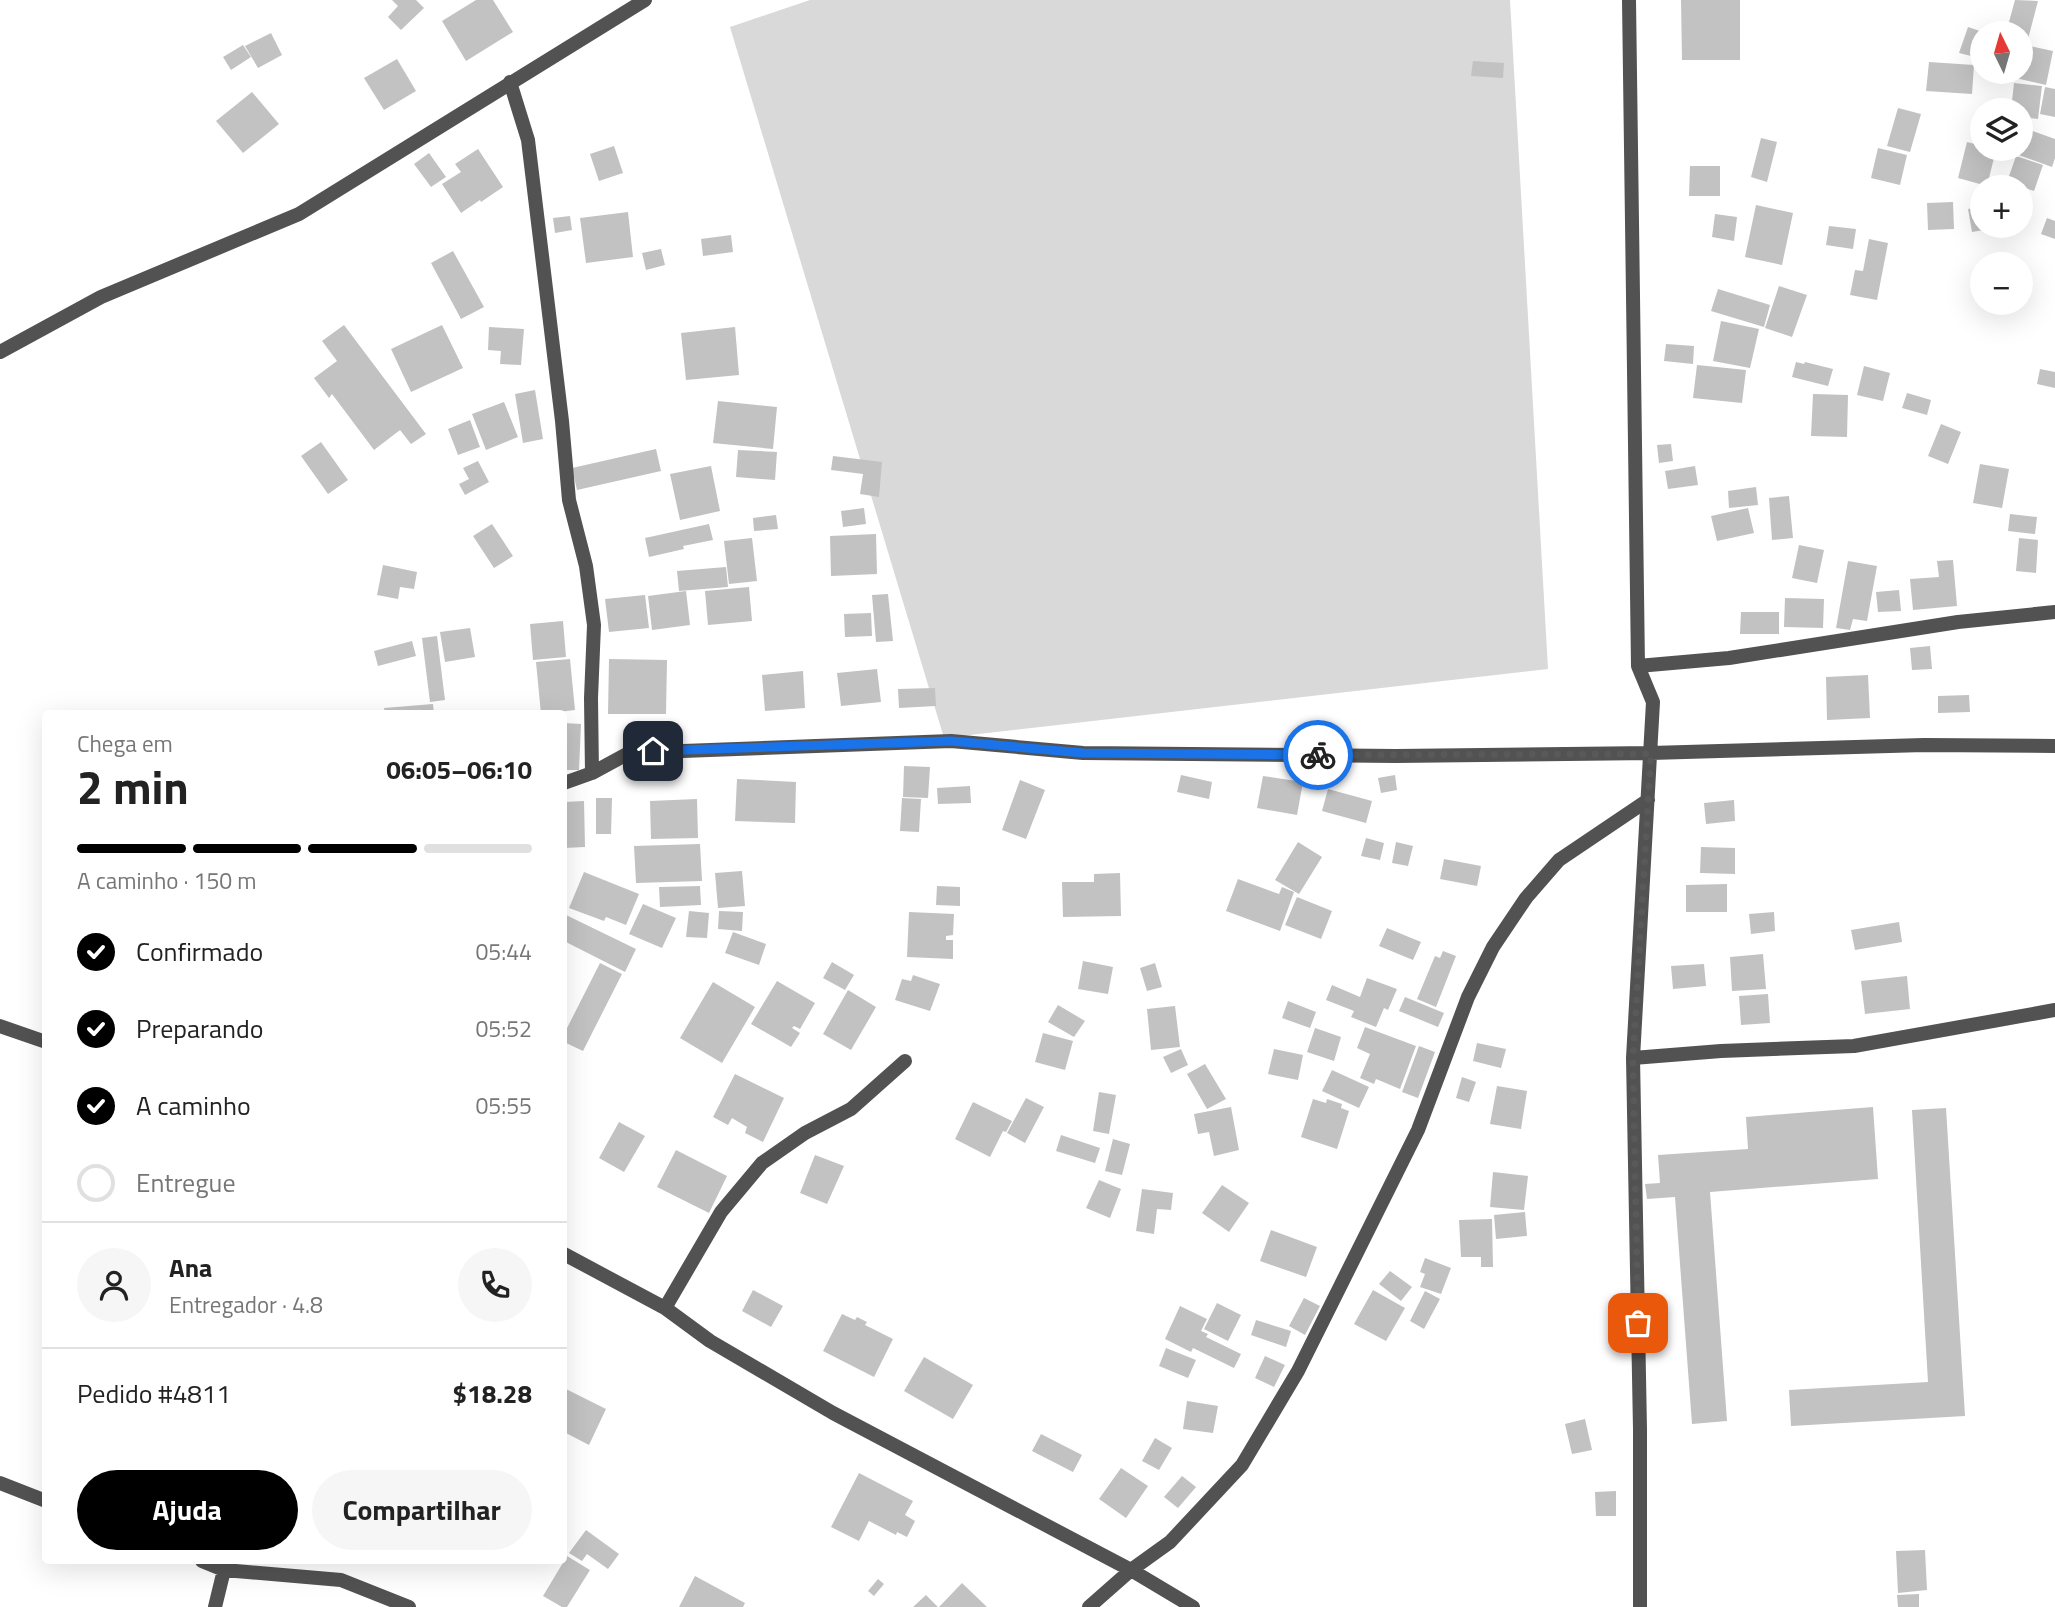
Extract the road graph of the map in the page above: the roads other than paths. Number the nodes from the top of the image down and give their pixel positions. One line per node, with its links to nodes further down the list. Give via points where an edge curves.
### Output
1 (645, 0): 3 (street)
2 (1629, 0): 6 (street)
3 (510, 82): 4 (street, via 299,214 101,297); 9 (street, via 528,140 569,500 586,566 594,625)
4 (0, 352)
5 (2055, 612): 6 (street, via 1958,622 1729,658)
6 (1638, 666): 8 (street, via 1653,702)
7 (2055, 746): 8 (street)
8 (1651, 754): 9 (street, via 1083,753 951,741 629,752); 11 (street)
9 (592, 773): 10 (street)
10 (567, 782)
11 (1648, 800): 15 (street); 23 (street, via 1559,860 1493,947 1468,997 1418,1130 1298,1371 1242,1465 1170,1542)
12 (2055, 1010): 15 (street, via 1854,1045)
13 (0, 1026): 14 (street)
14 (42, 1041)
15 (1633, 1058): 28 (street)
16 (905, 1061): 18 (street, via 851,1109 762,1163 721,1212)
17 (567, 1256): 18 (street)
18 (665, 1308): 23 (street, via 710,1341 833,1413)
19 (0, 1483): 20 (street)
20 (42, 1499)
21 (211, 1564): 22 (street)
22 (224, 1570): 24 (street); 25 (street, via 341,1580)
23 (1131, 1570): 26 (street); 27 (street)
24 (215, 1607)
25 (409, 1607)
26 (1089, 1607)
27 (1193, 1607)
28 (1640, 1607)

